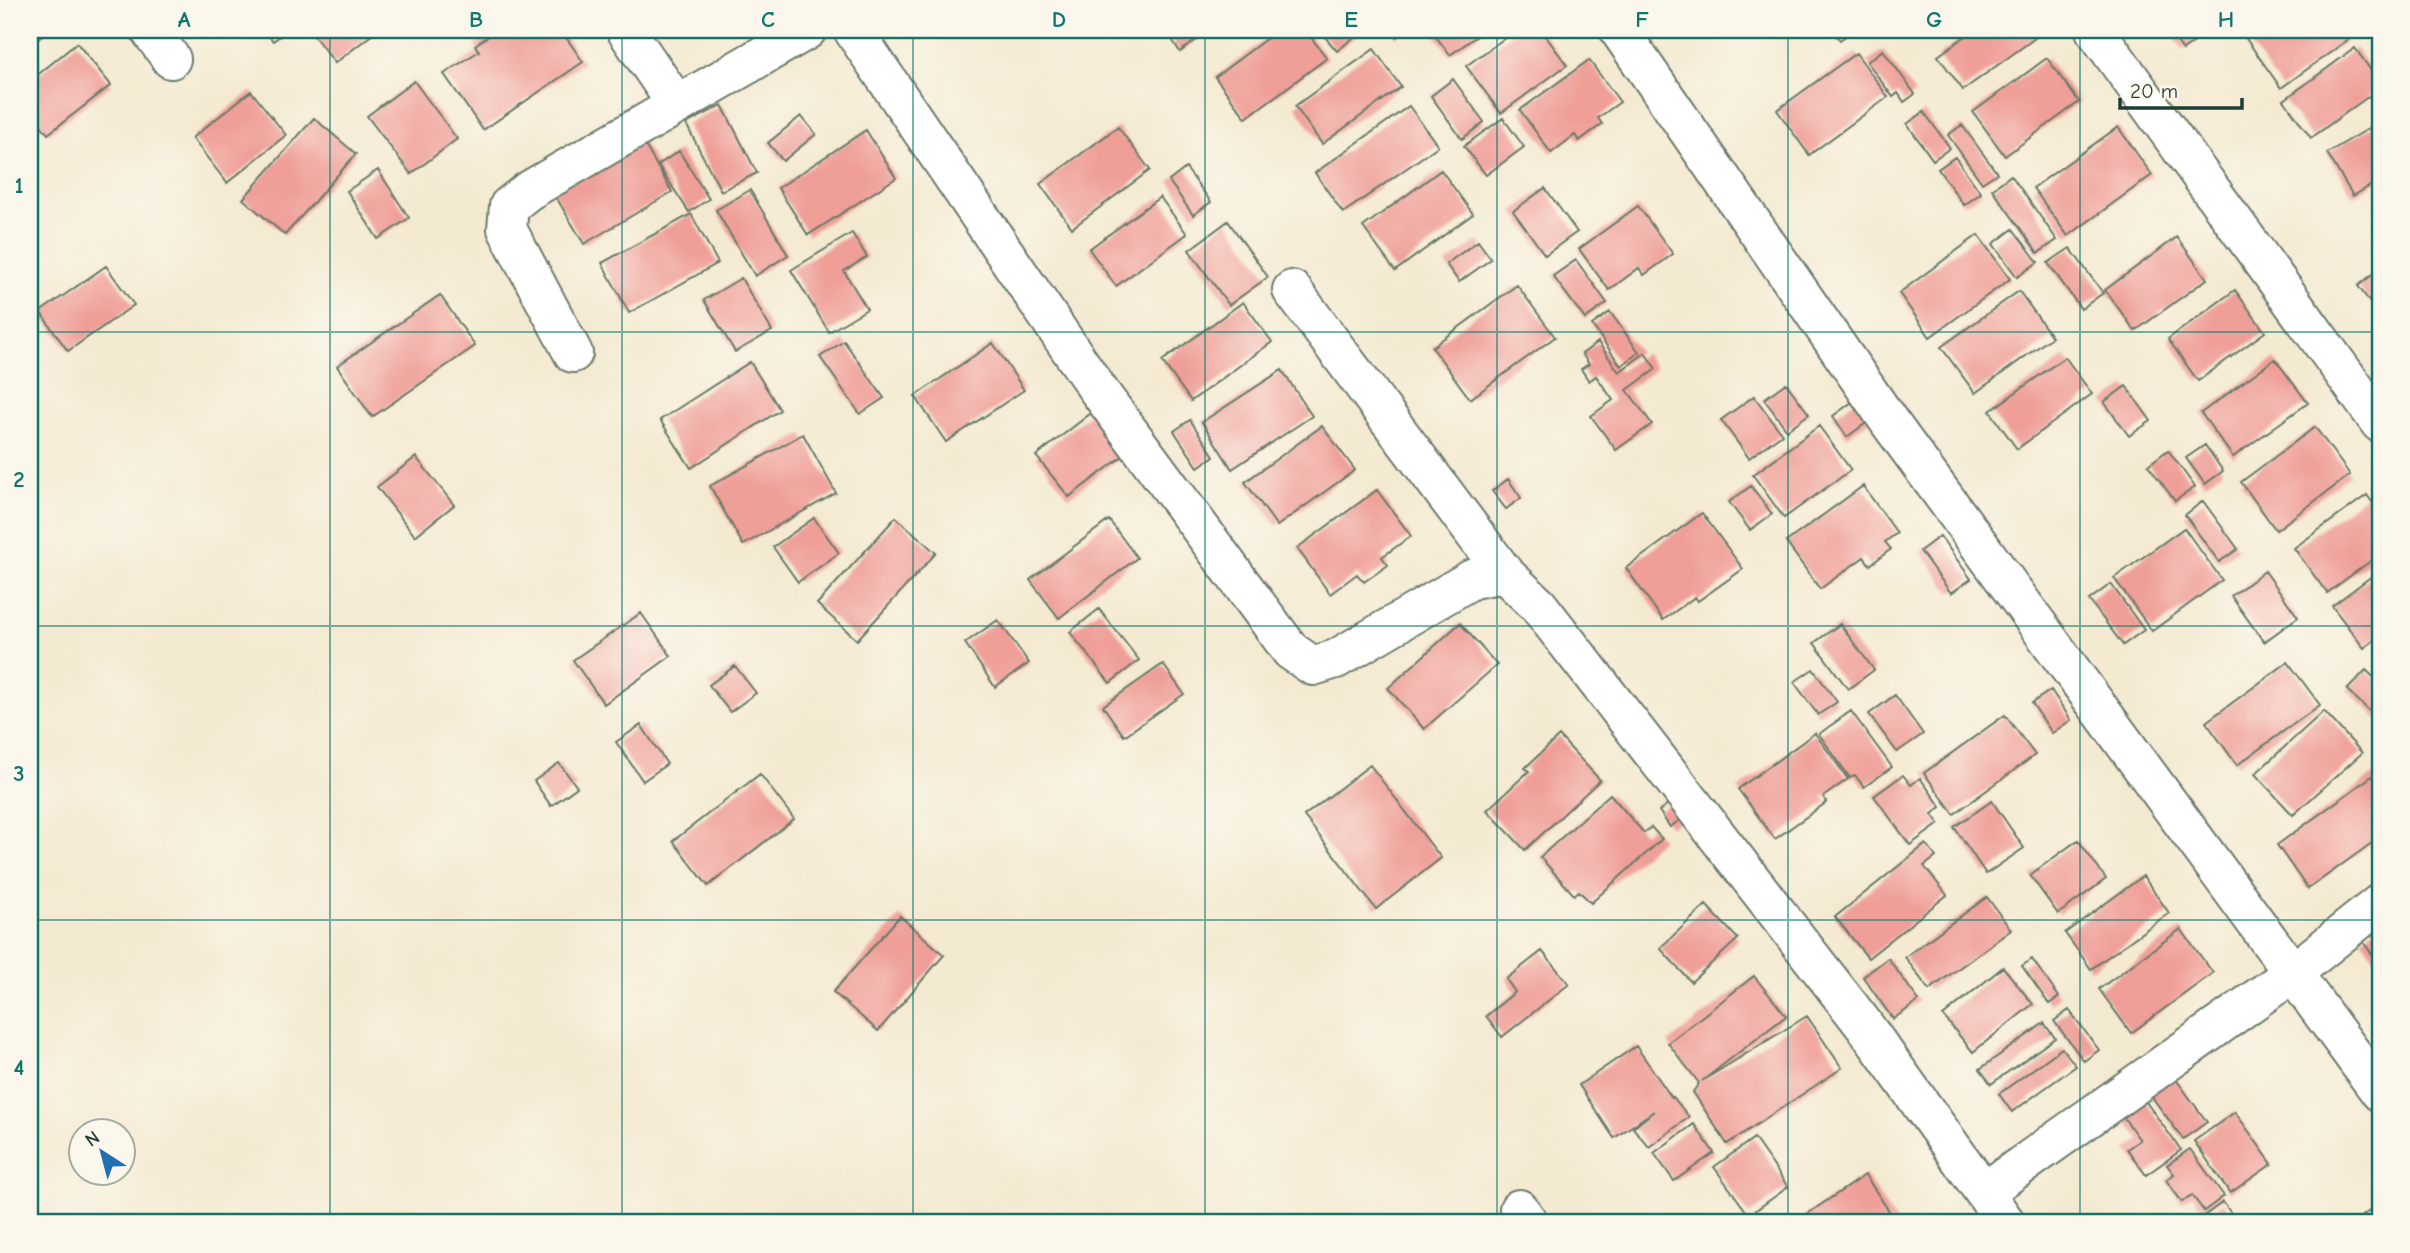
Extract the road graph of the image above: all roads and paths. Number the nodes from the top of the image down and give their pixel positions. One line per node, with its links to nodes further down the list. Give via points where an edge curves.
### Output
1 (626, 30): 6 (street)
2 (807, 30): 6 (street)
3 (853, 30): 10 (street, via 1096,387 1291,650 1313,666 1336,659 1472,579)
4 (1619, 30): 12 (street, via 1890,424)
5 (2095, 30): 9 (street)
6 (677, 105): 8 (street, via 509,206 507,229)
7 (1292, 290): 10 (street)
8 (573, 354)
9 (2380, 423)
10 (1504, 573): 14 (street, via 1538,606 1847,1003)
11 (2380, 903): 12 (street)
12 (2293, 973): 13 (street); 14 (street)
13 (2380, 1092)
14 (1984, 1192): 15 (street)
15 (2006, 1223)

